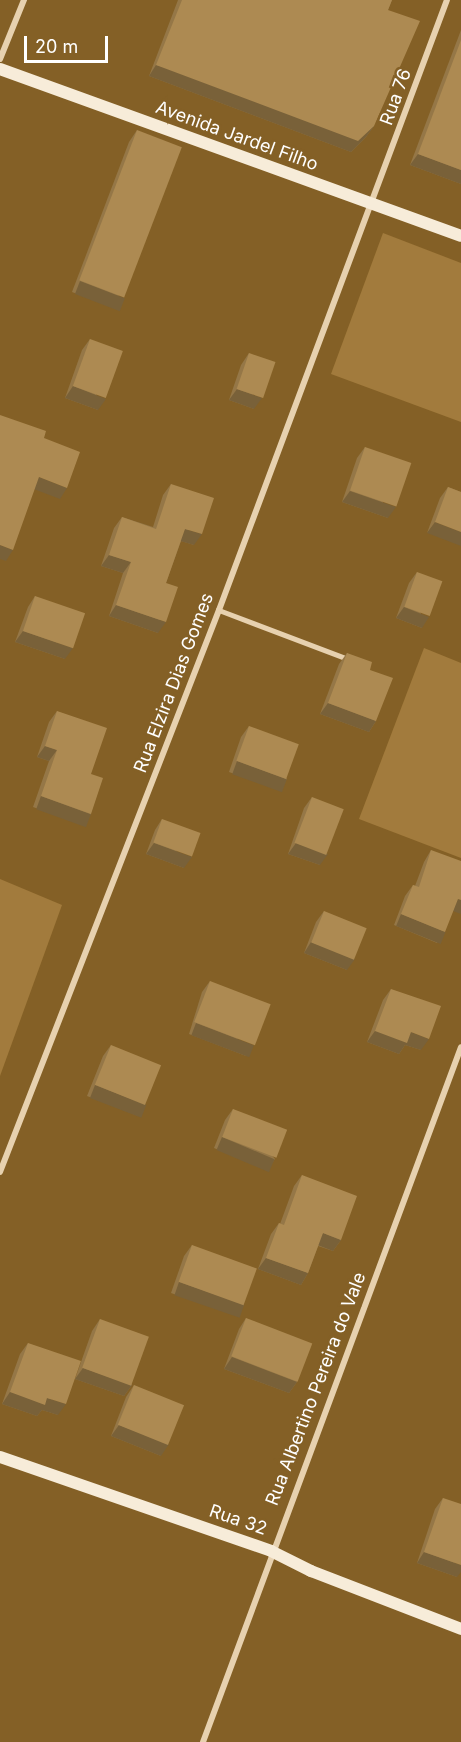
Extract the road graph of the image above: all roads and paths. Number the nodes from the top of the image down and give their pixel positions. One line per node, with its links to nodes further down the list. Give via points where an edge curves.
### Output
1 (24, 0): 3 (street)
2 (447, 0): 5 (street, Rua 76)
3 (0, 59)
4 (0, 69): 5 (main road, Avenida Jardel Filho)
5 (372, 204): 6 (main road, Avenida Jardel Filho); 7 (street, Rua Elzira Dias Gomes)
6 (461, 236)
7 (219, 610): 8 (lane); 10 (street, Rua Elzira Dias Gomes)
8 (352, 660)
9 (461, 1047): 12 (street, Rua Albertino Pereira do Vale)
10 (0, 1172)
11 (0, 1457): 12 (main road, Rua 32)
12 (272, 1551): 13 (main road, Rua 32, via 311,1571); 14 (street, Rua Albertino Pereira do Vale)
13 (461, 1629)
14 (203, 1742)

